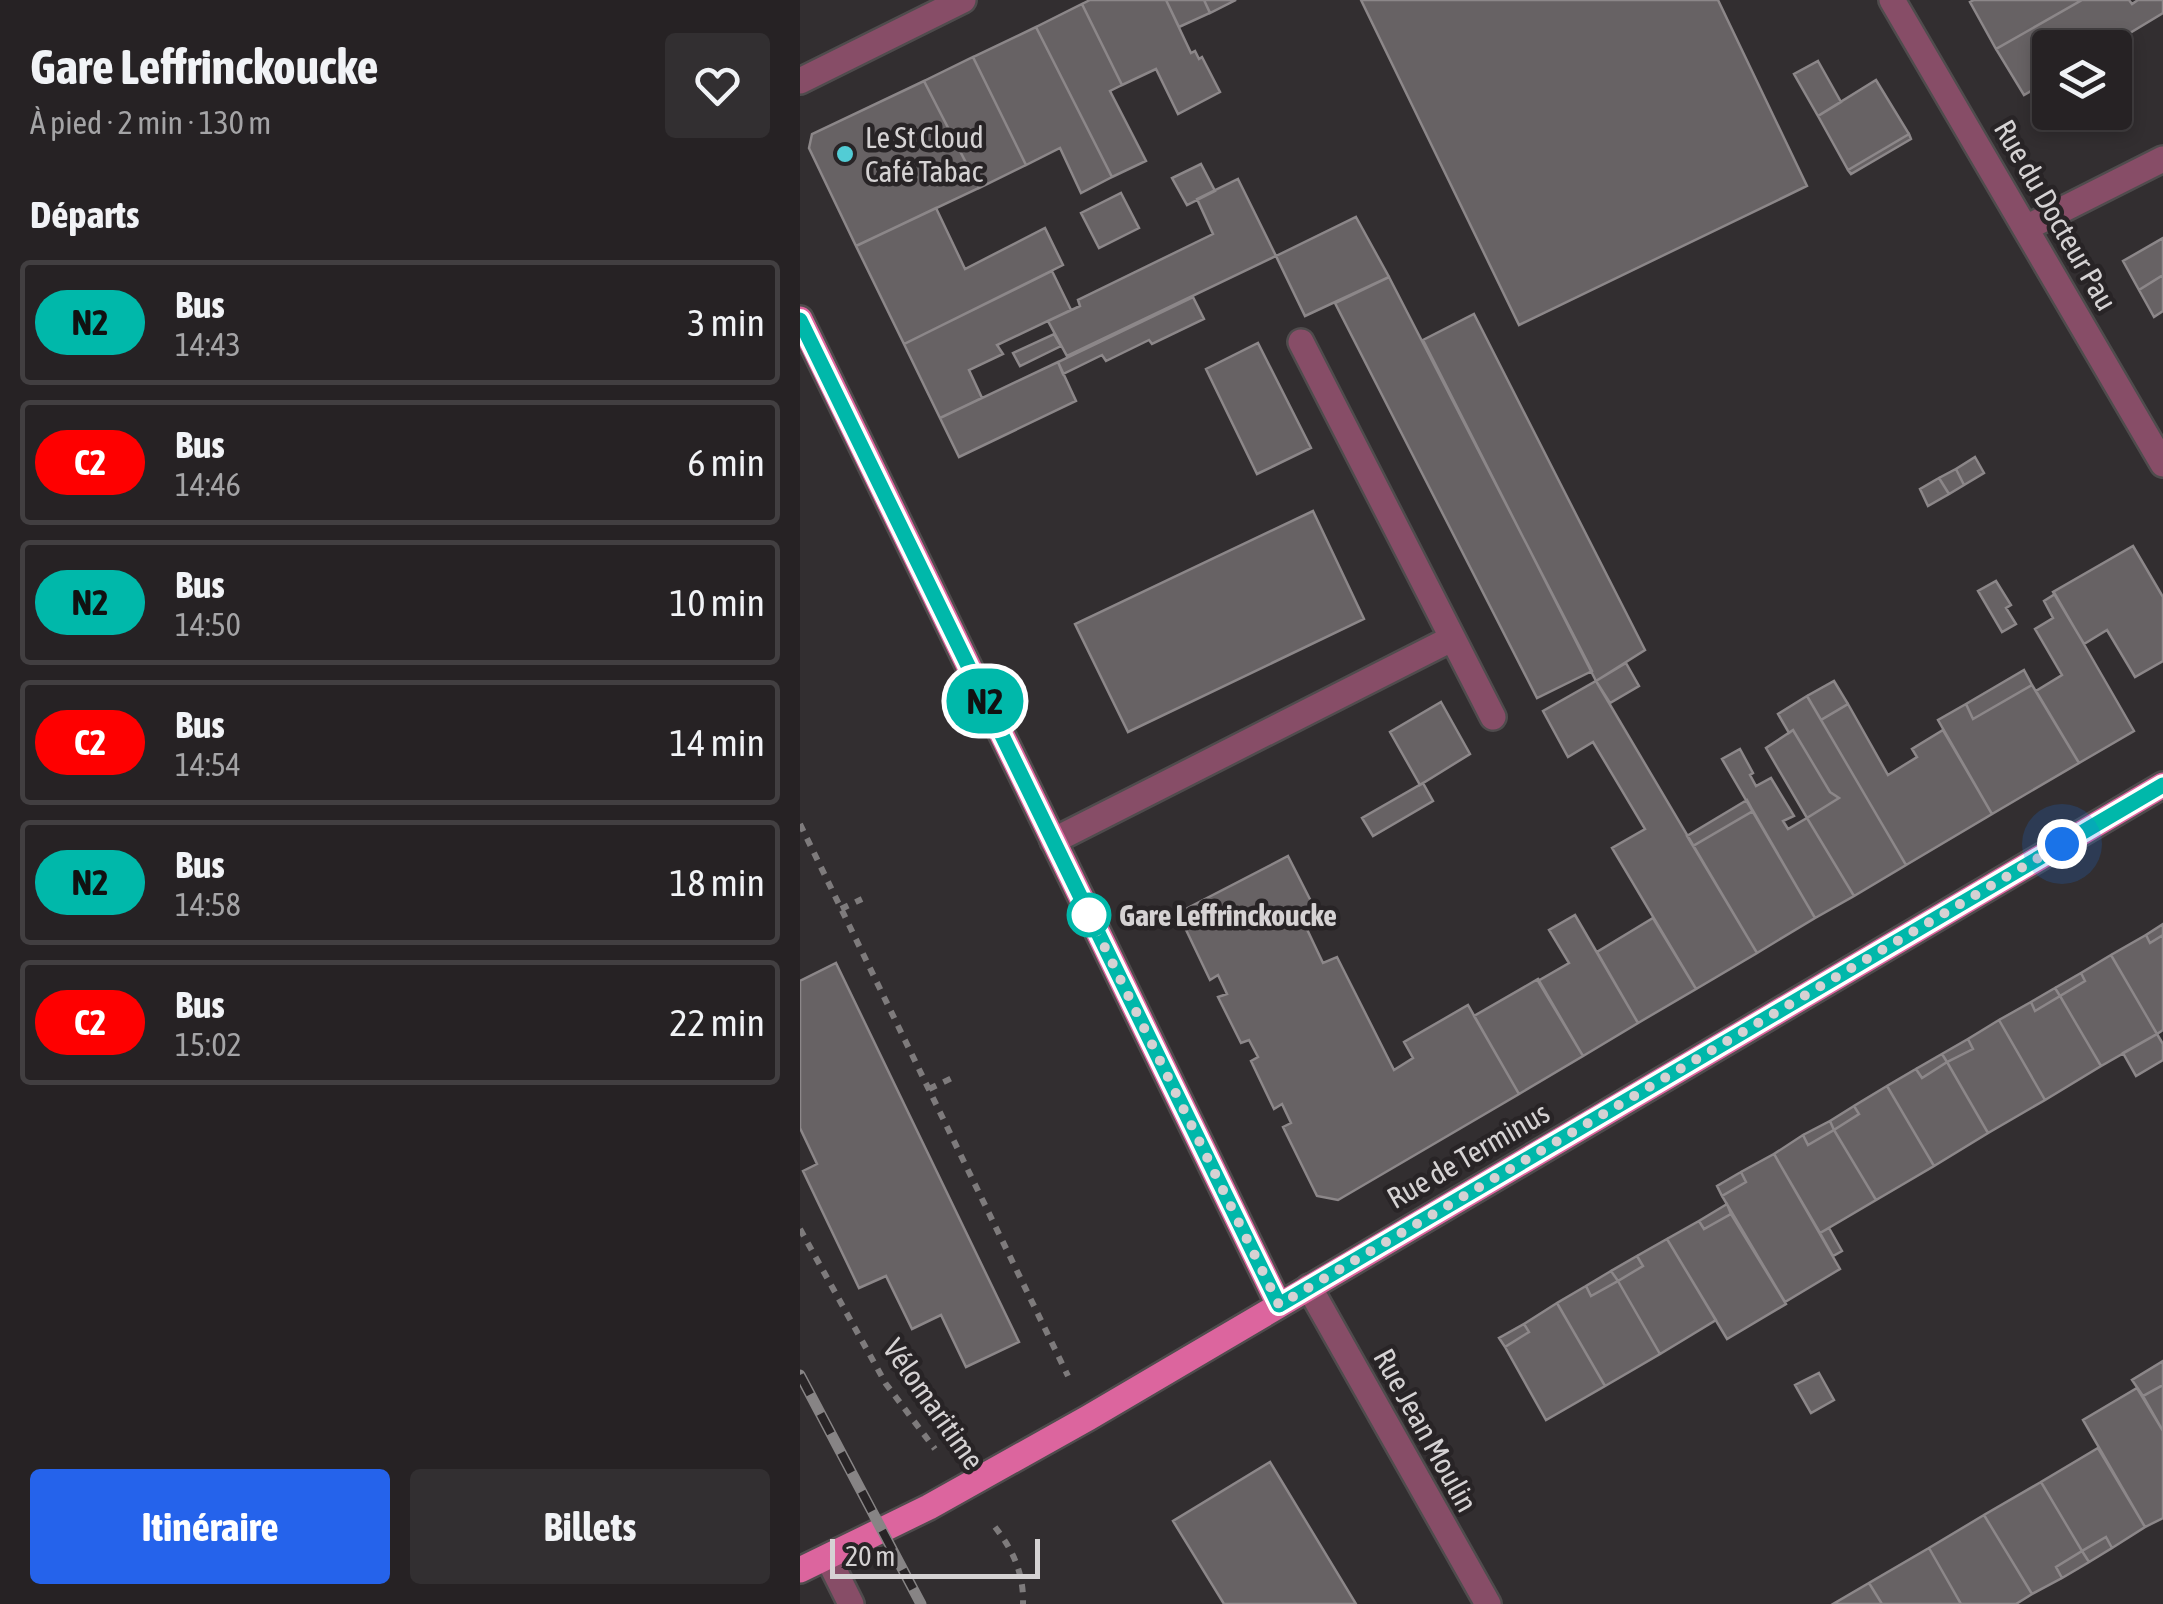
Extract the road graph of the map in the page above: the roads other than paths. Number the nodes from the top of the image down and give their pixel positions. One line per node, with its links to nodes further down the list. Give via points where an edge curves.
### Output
1 (963, 0): 3 (street)
2 (1892, 0): 5 (street, Rue du Docteur Pau)
3 (800, 81)
4 (2163, 158): 5 (street)
5 (2026, 228): 8 (street, Rue du Docteur Pau)
6 (800, 319): 12 (main road)
7 (1300, 342): 9 (street)
8 (2163, 464)
9 (1451, 639): 10 (street); 12 (street)
10 (1493, 717)
11 (2163, 785): 13 (main road, Rue de Terminus)
12 (1054, 841): 14 (main road)
13 (1309, 1287): 14 (main road, Rue de Terminus); 18 (street, Rue Jean Moulin)
14 (1279, 1305): 15 (main road, Rue de Terminus, via 1088,1418)
15 (828, 1558): 16 (main road, Rue de Terminus); 17 (street)
16 (800, 1570)
17 (851, 1604)
18 (1488, 1604)

